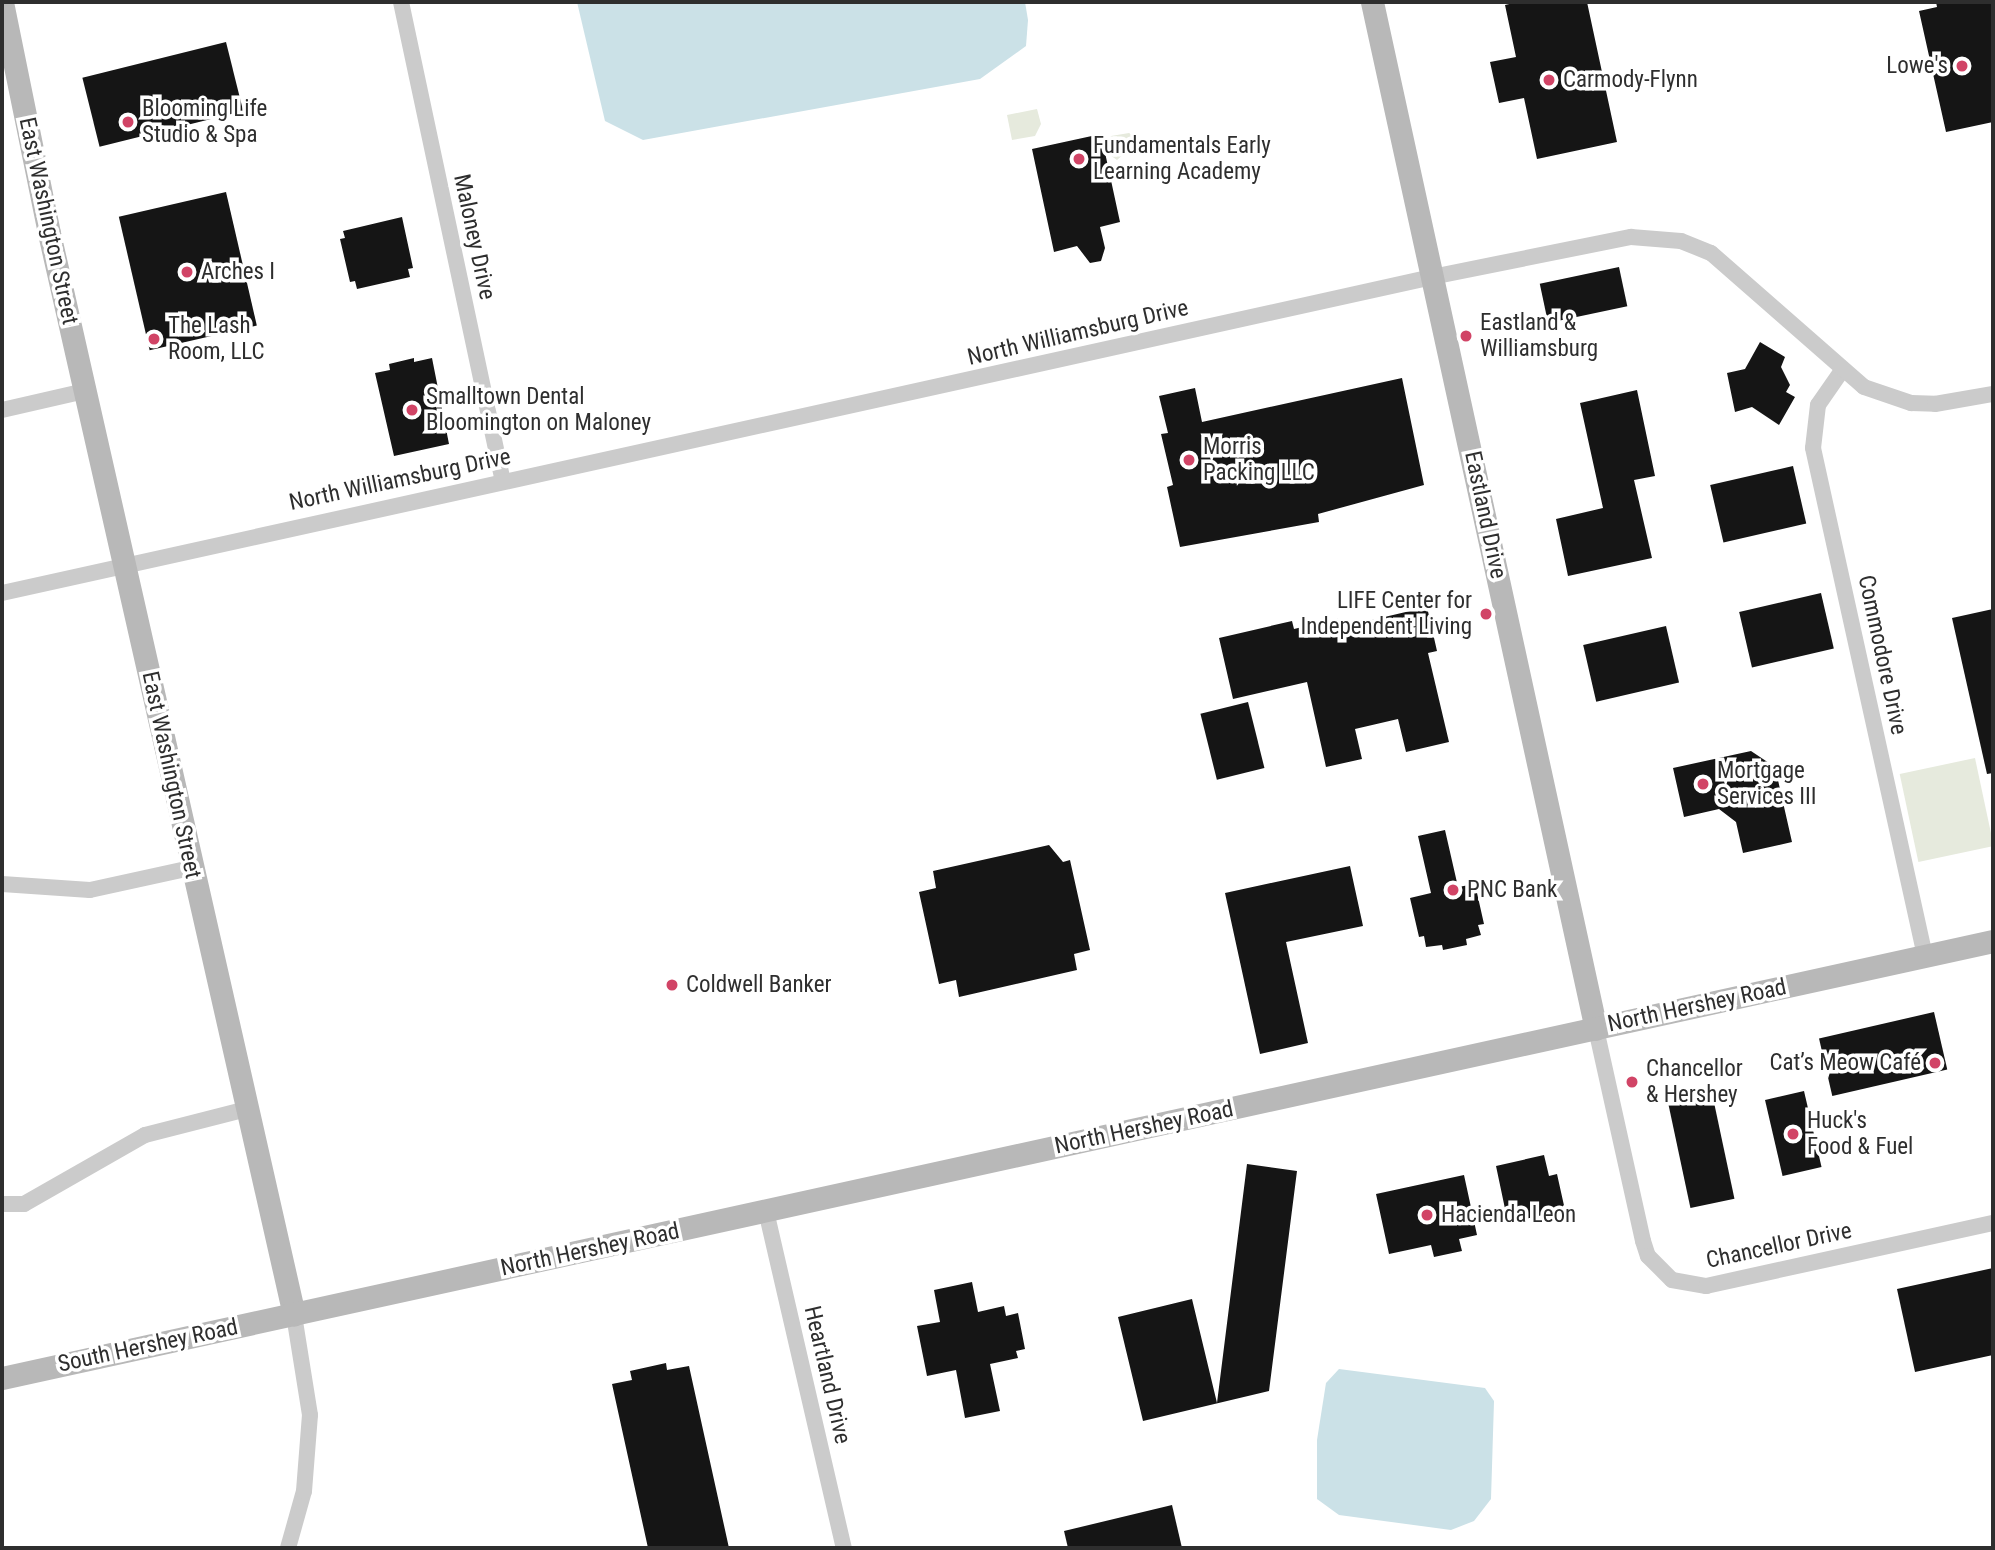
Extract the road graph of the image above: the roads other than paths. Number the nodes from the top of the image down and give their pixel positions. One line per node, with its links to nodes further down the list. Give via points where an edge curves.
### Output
1 (2, 2): 6 (main road, East Washington Street)
2 (401, 2): 9 (street, Maloney Drive)
3 (1372, 2): 4 (main road, Eastland Drive)
4 (1432, 276): 5 (street, North Williamsburg Drive, via 1631,237 1681,241 1733,269); 9 (street, North Williamsburg Drive); 16 (main road, Eastland Drive)
5 (1843, 369): 7 (street, North Williamsburg Drive, via 1864,387 1911,403 1949,404); 15 (street, Commodore Drive, via 1818,405 1813,448)
6 (86, 391): 8 (street); 10 (main road, East Washington Street)
7 (1993, 394)
8 (2, 410)
9 (503, 481): 10 (street, North Williamsburg Drive)
10 (125, 566): 11 (street, North Williamsburg Drive); 12 (main road, East Washington Street)
11 (2, 593)
12 (191, 868): 13 (street, via 90,890); 17 (main road, East Washington Street)
13 (2, 884)
14 (1993, 941): 15 (main road, North Hershey Road)
15 (1925, 956): 16 (main road, North Hershey Road)
16 (1596, 1029): 19 (main road, North Hershey Road); 20 (street, Chancellor Drive, via 1643,1241 1654,1264 1672,1280 1706,1286)
17 (247, 1109): 18 (street, via 145,1135 24,1204); 21 (main road, East Washington Street)
18 (2, 1204)
19 (766, 1212): 21 (main road, North Hershey Road); 24 (street, Heartland Drive)
20 (1993, 1223)
21 (294, 1315): 22 (main road, South Hershey Road); 23 (street, East Washington Street, via 310,1415 304,1491)
22 (2, 1378)
23 (288, 1548)
24 (844, 1548)

